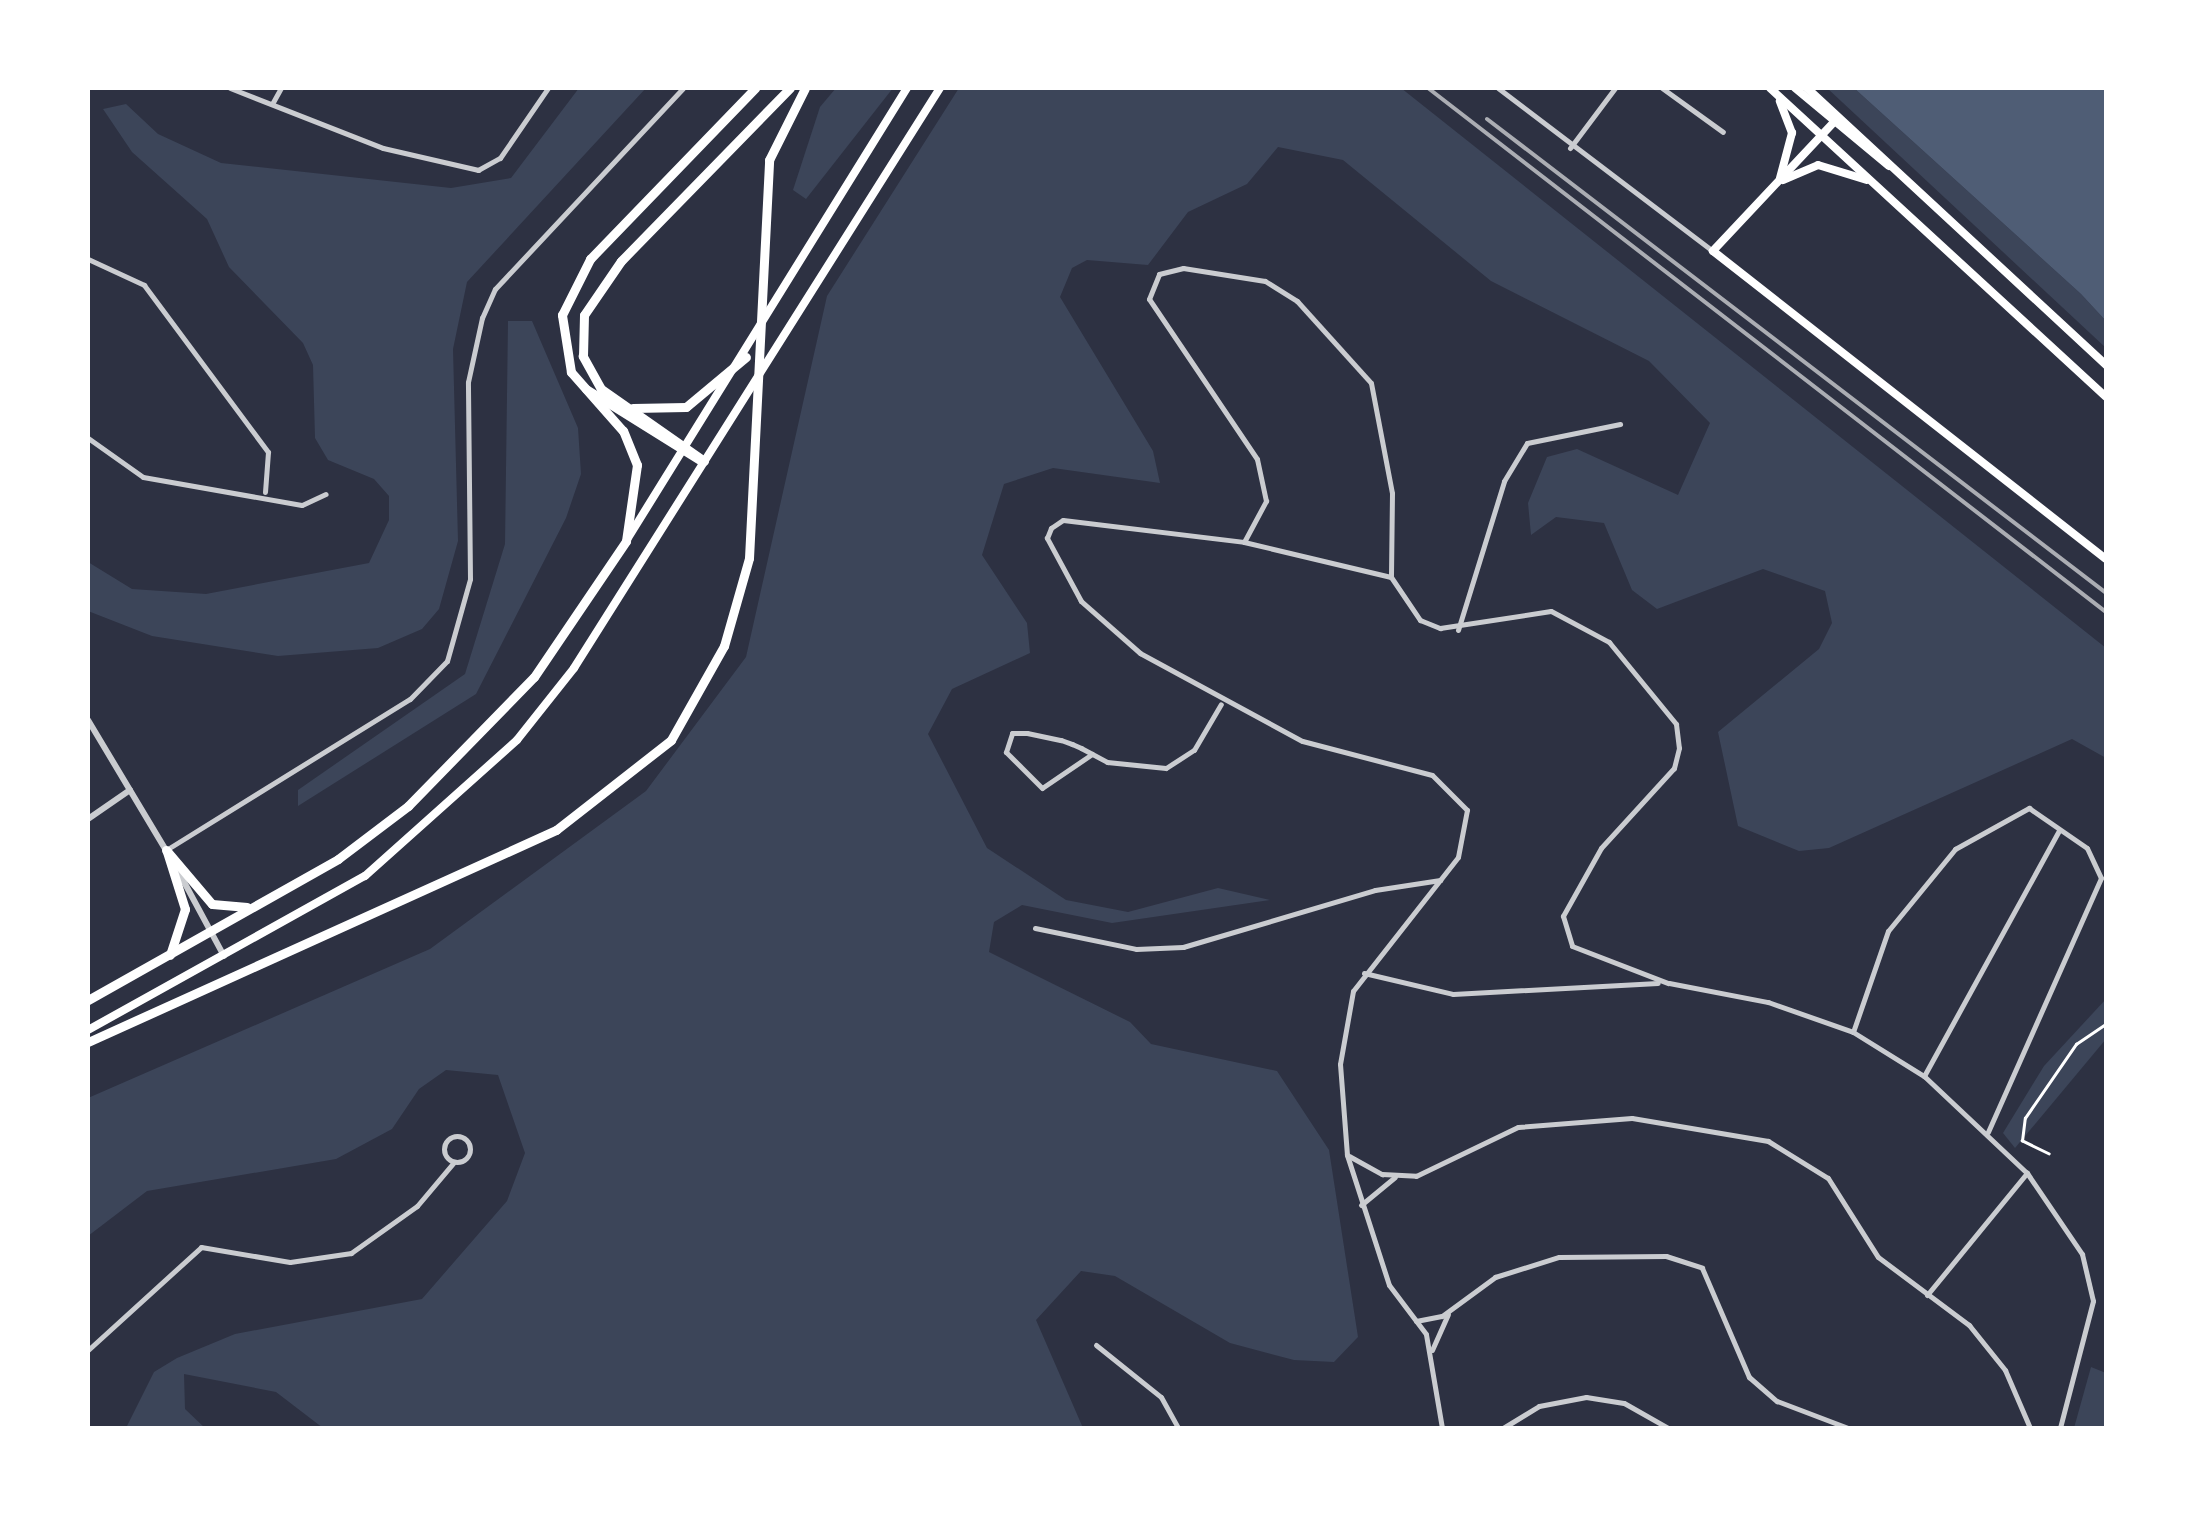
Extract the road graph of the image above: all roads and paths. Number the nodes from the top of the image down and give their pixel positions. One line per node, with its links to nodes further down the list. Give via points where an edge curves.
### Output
1 (230, 88): 16 (street)
2 (281, 88): 16 (street)
3 (548, 88): 16 (street, via 500,158 478,170 383,148)
4 (683, 88): 48 (street, via 496,289 482,318 468,382 470,579 448,661 410,699)
5 (755, 88): 28 (highway, via 590,258 562,315)
6 (790, 88): 30 (highway, via 595,292 579,336 583,356 601,389)
7 (804, 88): 61 (highway, via 770,160 762,226 756,504 724,646 671,740 628,782 556,830)
8 (908, 88): 26 (main road)
9 (940, 88): 34 (main road)
10 (1498, 88): 20 (street)
11 (1615, 88): 20 (street)
12 (1662, 88): 18 (street)
13 (1794, 88): 17 (main road)
14 (1807, 88): 21 (main road)
15 (1772, 90): 19 (main road); 22 (main road, via 1792,133)
16 (272, 104)
17 (1834, 122): 19 (main road); 21 (main road)
18 (1723, 132)
19 (1822, 135): 22 (main road); 23 (main road)
20 (1570, 148): 24 (street)
21 (1889, 166): 27 (main road)
22 (1778, 182): 23 (main road, via 1830,165); 24 (main road)
23 (1876, 184): 29 (main road)
24 (1713, 251): 39 (main road)
25 (88, 259): 35 (street, via 144,285 268,452)
26 (746, 357): 30 (highway, via 686,407); 33 (main road)
27 (2106, 365)
28 (571, 372): 33 (highway, via 611,411); 37 (highway, via 623,432 637,465)
29 (2106, 397)
30 (625, 407): 33 (highway)
31 (1620, 424): 41 (street, via 1527,443 1504,481)
32 (88, 438): 35 (street, via 143,476)
33 (687, 450): 34 (highway); 37 (main road)
34 (704, 462): 53 (main road, via 574,668 517,740 365,876)
35 (265, 492): 36 (street, via 302,504)
36 (326, 494)
37 (626, 541): 50 (highway, via 534,677 466,754 338,859)
38 (1244, 542): 40 (street); 40 (street, via 1266,502 1258,460 1149,299 1158,274 1183,268 1265,281 1297,301 1371,383 1392,493); 42 (street, via 1063,520 1047,538 1081,601 1109,628)
39 (2106, 559)
40 (1391, 578): 41 (street, via 1420,620)
41 (1458, 630): 56 (street, via 1551,612 1584,623 1676,724 1674,768 1601,848 1563,916 1572,946)
42 (1221, 704): 44 (street, via 1172,766 1140,769); 49 (street, via 1302,741 1408,765 1451,787 1468,810)
43 (88, 720): 45 (street)
44 (1092, 754): 44 (street, via 1026,733 1012,733 1006,752 1042,788)
45 (130, 790): 46 (street); 48 (street)
46 (88, 819)
47 (2059, 830): 60 (street, via 2029,808 2009,812 1955,849 1888,931); 62 (street); 63 (street, via 2099,864 2040,1030)
48 (166, 850): 50 (highway, via 221,910); 52 (street); 54 (highway, via 185,909)
49 (1443, 880): 51 (street, via 1375,890 1184,947 1136,949); 55 (street)
50 (273, 896): 52 (highway)
51 (1035, 928)
52 (212, 932): 53 (street); 54 (highway)
53 (224, 956): 59 (main road)
54 (170, 957): 57 (highway)
55 (1364, 973): 56 (street, via 1453,994); 65 (street, via 1343,1021)
56 (1668, 983): 60 (street, via 1768,1002)
57 (88, 1000)
58 (2106, 1024): 64 (path, via 2076,1044 2026,1118 2022,1141)
59 (88, 1030)
60 (1853, 1032): 62 (street)
61 (88, 1042)
62 (1924, 1076): 63 (street)
63 (1988, 1132): 67 (street)
64 (2049, 1154)
65 (1347, 1155): 68 (street); 69 (street)
66 (454, 1162): 66 (street, via 470,1152 460,1136 444,1149); 74 (street, via 418,1206 351,1253 290,1262 201,1247)
67 (2027, 1173): 70 (street); 82 (street, via 2082,1254 2093,1301)
68 (1398, 1176): 69 (street); 70 (street, via 1518,1127 1588,1120 1632,1118 1768,1141 1828,1178 1878,1257)
69 (1361, 1205): 72 (street, via 1389,1285)
70 (1927, 1295): 81 (street, via 1969,1325 2004,1370)
71 (1450, 1310): 72 (street); 75 (street); 80 (street, via 1495,1277 1559,1257 1666,1256 1702,1268 1749,1377 1777,1401)
72 (1416, 1321): 75 (street)
73 (1096, 1344): 76 (street, via 1160,1397)
74 (88, 1350)
75 (1431, 1352): 77 (street)
76 (1178, 1428)
77 (1442, 1428)
78 (1502, 1428): 79 (street, via 1540,1406 1586,1397 1624,1403)
79 (1668, 1428)
80 (1848, 1428)
81 (2030, 1428)
82 (2060, 1428)

